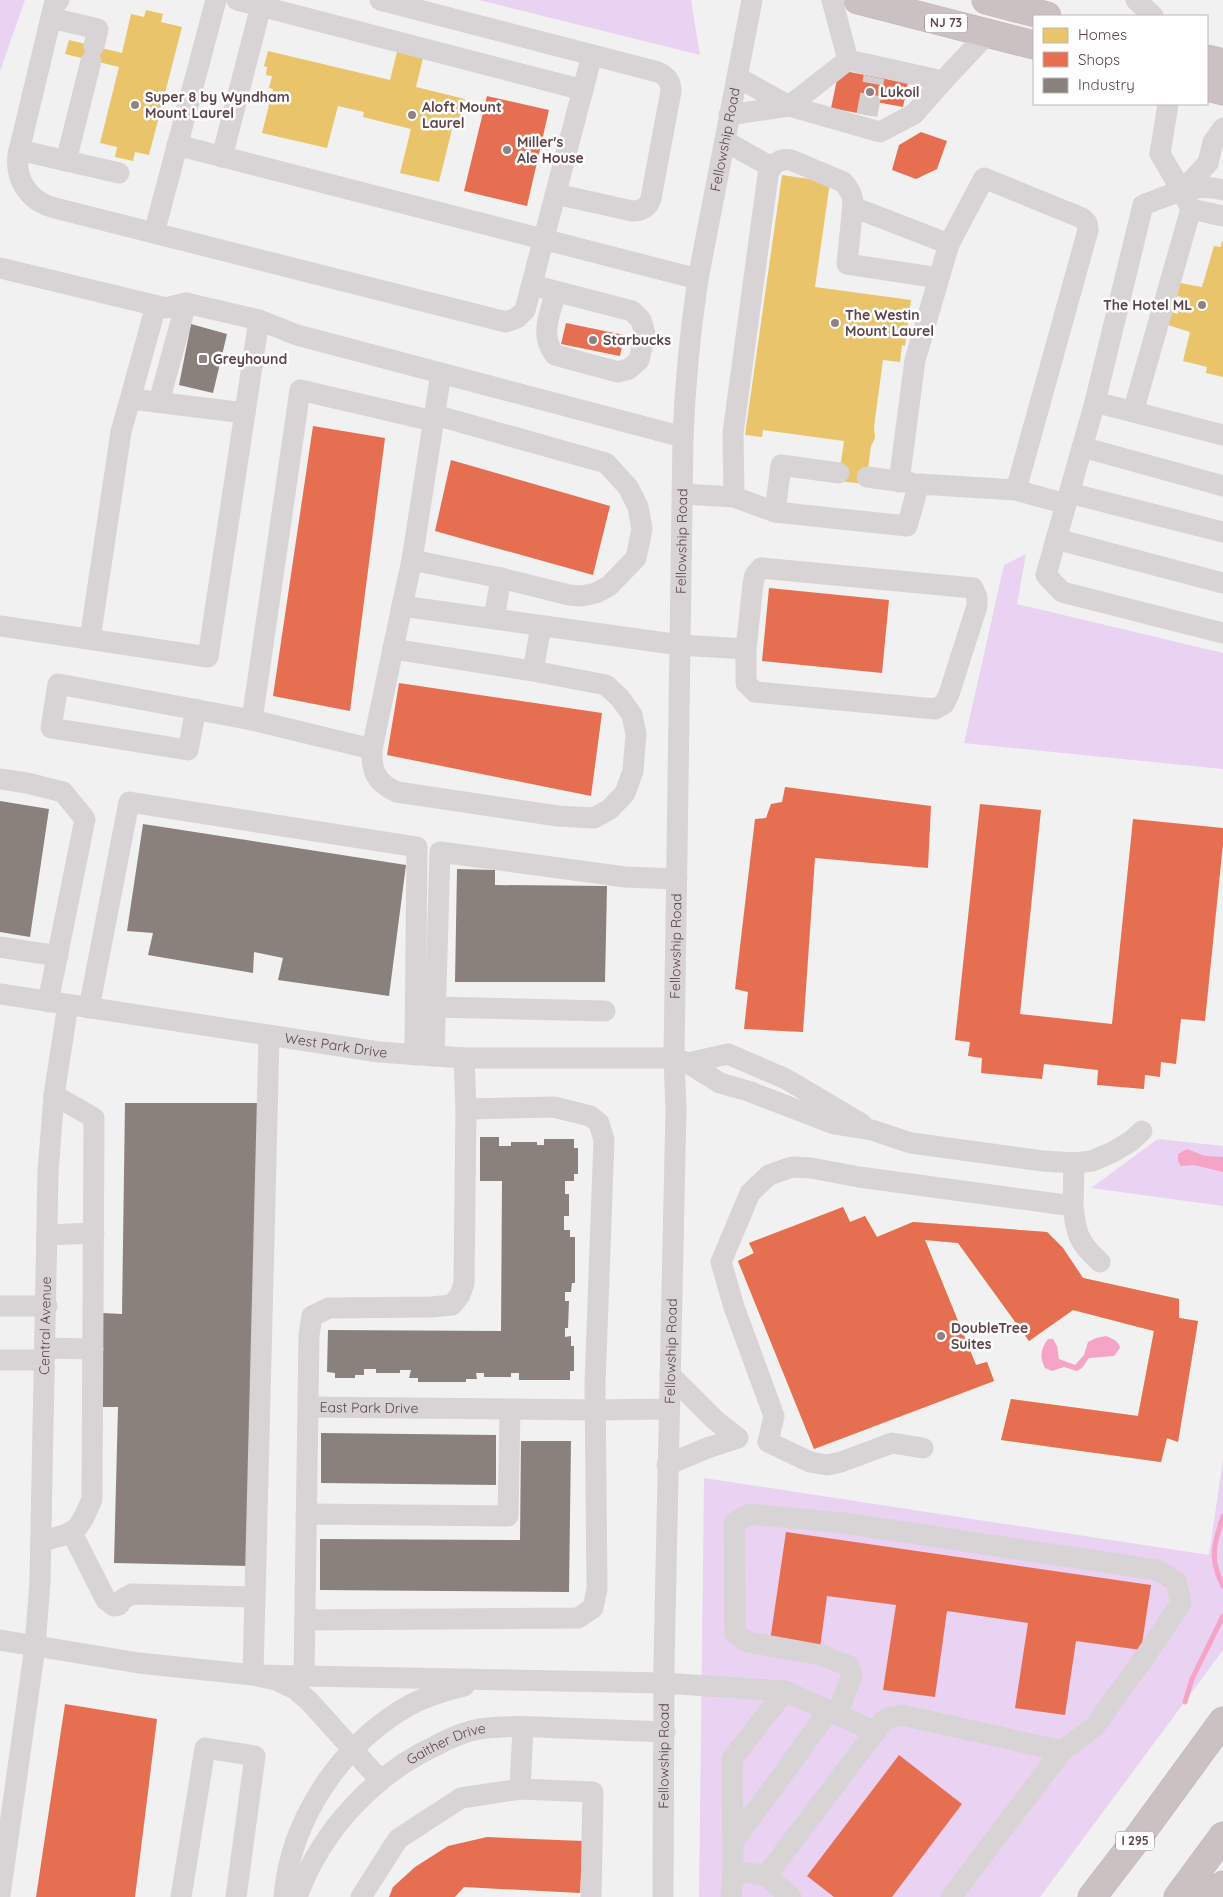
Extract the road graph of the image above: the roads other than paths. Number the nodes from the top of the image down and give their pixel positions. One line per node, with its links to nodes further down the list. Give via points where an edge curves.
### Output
1 (216, 0): 29 (street)
2 (236, 0): 9 (street)
3 (380, 0): 15 (street)
4 (752, 0): 19 (street, Fellowship Road)
5 (832, 0): 17 (street)
6 (858, 0): 13 (highway, NJ 73)
7 (986, 0): 11 (highway)
8 (1136, 0): 12 (street)
9 (261, 6): 22 (street); 31 (street)
10 (55, 9): 30 (street); 32 (street, via 98,29)
11 (1043, 15)
12 (1152, 15)
13 (988, 33): 14 (highway, NJ 73); 20 (street)
14 (1033, 45)
15 (592, 55): 22 (street); 37 (street, via 660,73 670,82 651,200 642,210 632,211)
16 (1208, 59): 18 (highway)
17 (848, 60): 20 (street, via 875,71); 25 (street)
18 (1223, 63)
19 (737, 77): 25 (street); 26 (street, Fellowship Road)
20 (943, 82): 25 (street, via 914,114 880,132 866,121)
21 (1208, 87): 23 (highway)
22 (583, 90): 37 (street)
23 (1223, 91)
24 (1168, 105): 35 (street, via 1160,154)
25 (789, 106): 26 (street)
26 (729, 115): 28 (street, Fellowship Road)
27 (1223, 128): 35 (street, via 1213,142 1208,164)
28 (725, 141): 33 (street); 46 (street, Fellowship Road)
29 (177, 145): 31 (street); 41 (street)
30 (20, 150): 32 (street); 41 (street, via 20,177 28,192 40,202)
31 (222, 157): 42 (street)
32 (66, 161): 34 (street)
33 (771, 166): 38 (street, via 789,159 843,182 852,195); 68 (street, via 732,433)
34 (119, 173)
35 (1182, 190): 36 (street, via 1209,186); 39 (street); 55 (street, via 1143,205)
36 (1223, 190)
37 (556, 194): 42 (street)
38 (853, 207): 43 (street); 45 (street, via 847,264)
39 (1191, 209): 40 (street); 56 (street)
40 (1223, 216)
41 (154, 233): 47 (street, via 506,322 523,313)
42 (543, 240): 46 (street); 47 (street)
43 (949, 244): 45 (street); 66 (street, via 984,178 1082,218 1088,226)
44 (0, 268): 50 (street)
45 (939, 278): 64 (street, via 915,360)
46 (698, 279): 60 (street, Fellowship Road, via 688,357)
47 (532, 285): 48 (street)
48 (556, 292): 48 (street, via 632,312 641,320 645,334 637,362 618,372 554,355 546,333)
49 (186, 303): 50 (street, via 166,308); 51 (street); 54 (street)
50 (156, 306): 53 (street)
51 (260, 320): 52 (street, via 297,336); 57 (street)
52 (441, 373): 58 (street); 60 (street)
53 (130, 399): 54 (street); 81 (street, via 121,432)
54 (159, 402): 57 (street)
55 (1095, 402): 56 (street); 61 (street)
56 (1133, 412): 59 (street)
57 (245, 413): 81 (street, via 208,657)
58 (434, 418): 73 (street); 74 (street, via 606,463 628,487 638,507 642,529 636,558 609,586 596,593 569,595); 87 (street, via 300,390)
59 (1223, 435)
60 (683, 437): 67 (street, Fellowship Road)
61 (1082, 447): 65 (street); 69 (street)
62 (839, 473): 70 (street, via 781,465)
63 (867, 477): 64 (street)
64 (909, 483): 66 (street); 70 (street, via 907,526)
65 (1223, 486)
66 (1016, 490): 69 (street)
67 (682, 494): 68 (street); 82 (street, Fellowship Road)
68 (734, 497): 70 (street)
69 (1068, 498): 71 (street); 72 (street)
70 (775, 512)
71 (1223, 532)
72 (1056, 539): 75 (street); 80 (street, via 1046,575 1062,592)
73 (412, 560): 74 (street); 76 (street)
74 (501, 578): 77 (street)
75 (1223, 583)
76 (402, 606): 77 (street); 84 (street)
77 (494, 619): 79 (street)
78 (0, 626): 81 (street)
79 (541, 626): 82 (street); 85 (street)
80 (1223, 633)
81 (90, 639)
82 (680, 645): 83 (street); 90 (street, Fellowship Road)
83 (746, 648): 83 (street, via 746,684 755,692 935,709 944,704 949,694 977,597 973,588 761,568 753,584)
84 (393, 649): 85 (street); 88 (street)
85 (533, 671): 88 (street, via 606,685 632,715 636,734 634,772 626,793 610,809 594,818 558,816 397,792 386,787 377,777 372,764)
86 (196, 709): 86 (street, via 58,684 50,728 188,750); 87 (street)
87 (252, 720): 88 (street)
88 (372, 750)
89 (0, 779): 92 (street, Central Avenue, via 63,792 85,819)
90 (677, 879): 96 (street, via 625,877 440,852); 103 (street, Fellowship Road)
91 (0, 946): 92 (street)
92 (58, 956): 95 (street, Central Avenue)
93 (0, 994): 94 (street, West Park Drive)
94 (24, 998): 95 (street, West Park Drive); 98 (street)
95 (58, 1003): 97 (street, West Park Drive); 104 (street, Central Avenue)
96 (435, 1007): 99 (street); 101 (street)
97 (90, 1008): 100 (street, West Park Drive); 101 (street, via 128,802 417,847)
98 (0, 1009)
99 (605, 1010)
100 (269, 1036): 101 (street, West Park Drive, via 378,1052); 130 (street)
101 (424, 1055): 102 (street, West Park Drive)
102 (464, 1058): 103 (street, West Park Drive); 105 (street)
103 (681, 1061): 106 (street, via 720,1083 834,1124); 106 (street, West Park Drive, via 728,1054 793,1082); 118 (street, Fellowship Road, via 676,1109)
104 (54, 1095): 110 (street, via 94,1118); 111 (street, Central Avenue, via 48,1172)
105 (466, 1109): 119 (street, via 464,1283 460,1295 452,1305 329,1308 312,1316); 122 (street, via 554,1107 590,1116 599,1123 604,1140)
106 (872, 1130): 108 (street, via 911,1143)
107 (1142, 1131): 108 (street, via 1113,1152 1092,1161)
108 (1074, 1163): 109 (street)
109 (1073, 1206): 112 (street, via 1078,1235 1084,1248); 124 (street, via 811,1168 792,1167 769,1174 750,1193 721,1262 774,1416)
110 (94, 1233): 111 (street); 115 (street)
111 (48, 1235): 114 (street, Central Avenue)
112 (1100, 1262)
113 (0, 1306): 114 (street)
114 (47, 1306): 116 (street, Central Avenue)
115 (93, 1350): 116 (street); 128 (street, via 92,1499 83,1521)
116 (45, 1354): 117 (street); 129 (street, Central Avenue)
117 (0, 1360)
118 (670, 1375): 120 (street, Fellowship Road); 123 (street)
119 (308, 1407): 121 (street, East Park Drive); 127 (street, East Park Drive)
120 (668, 1409): 122 (street, East Park Drive); 126 (street, Fellowship Road)
121 (510, 1410): 122 (street, East Park Drive); 127 (street, via 508,1516)
122 (596, 1410): 131 (street, via 597,1589 593,1608 578,1618)
123 (738, 1438): 124 (street); 126 (street)
124 (768, 1442): 125 (street, via 810,1462 826,1465 892,1443)
125 (923, 1448)
126 (667, 1465): 137 (street, Fellowship Road)
127 (306, 1514): 131 (street, East Park Drive)
128 (72, 1533): 129 (street); 130 (street, via 106,1600 114,1606 132,1594)
129 (42, 1541): 133 (street, Central Avenue)
130 (255, 1596): 134 (street)
131 (305, 1620): 135 (street, East Park Drive)
132 (0, 1640): 133 (street)
133 (35, 1647): 134 (street, via 139,1663); 153 (street, Central Avenue)
134 (253, 1675): 135 (street); 144 (street, via 276,1680 295,1690 309,1701)
135 (304, 1676): 136 (street)
136 (486, 1680): 137 (street); 144 (street, via 432,1694 404,1708)
137 (664, 1683): 138 (street); 142 (street, Fellowship Road)
138 (784, 1691): 139 (street); 149 (street, via 732,1759)
139 (833, 1713): 143 (street); 145 (street, via 852,1676 850,1666 821,1656 748,1642 735,1633 734,1523 749,1514 844,1523 1157,1570 1176,1580 1181,1602 1148,1652 1095,1726); 149 (street)
140 (1223, 1721): 164 (highway, I 295)
141 (523, 1727): 142 (street, Gaither Drive); 146 (street, Gaither Drive, via 479,1729 461,1734 416,1754); 147 (street)
142 (665, 1732): 160 (street, Fellowship Road)
143 (876, 1732): 145 (street, via 883,1721 902,1715); 151 (street)
144 (352, 1751): 146 (street); 156 (street, via 310,1809 293,1856)
145 (1062, 1751): 163 (street)
146 (380, 1780): 157 (street, Gaither Drive, via 331,1832)
147 (520, 1789): 158 (street, via 461,1798 398,1839); 159 (street, via 593,1792)
148 (1223, 1836): 165 (highway)
149 (733, 1842): 150 (street)
150 (733, 1870): 151 (street); 161 (street)
151 (766, 1876): 162 (street)
152 (1223, 1885): 166 (highway)
153 (0, 1895)
154 (181, 1897): 155 (street, via 205,1748 255,1756)
155 (236, 1897)
156 (284, 1897)
157 (297, 1897)
158 (361, 1897)
159 (591, 1897)
160 (663, 1897)
161 (731, 1897)
162 (791, 1897)
163 (952, 1897)
164 (1092, 1897)
165 (1178, 1897)
166 (1208, 1897)

